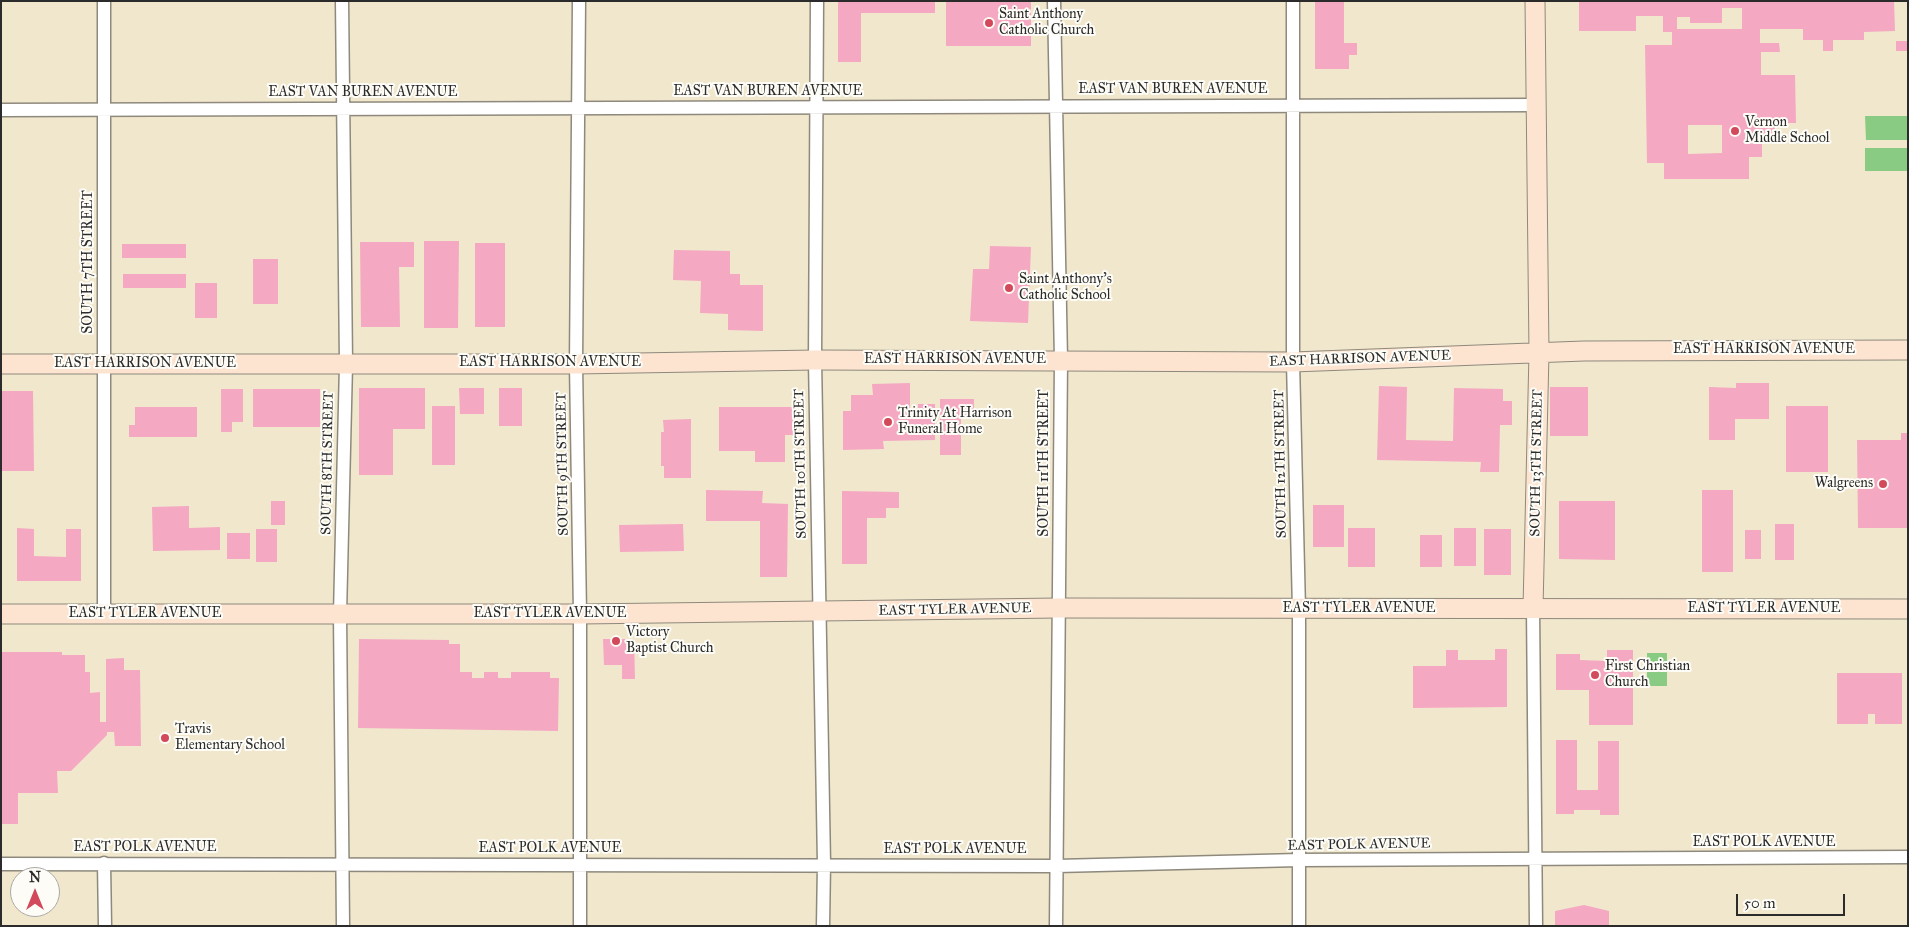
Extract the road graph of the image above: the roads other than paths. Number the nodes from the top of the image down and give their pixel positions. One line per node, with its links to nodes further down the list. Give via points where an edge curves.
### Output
1 (104, 1): 15 (street, SOUTH 7TH STREET)
2 (342, 1): 13 (street, SOUTH 8TH STREET)
3 (579, 1): 12 (street, SOUTH 9TH STREET)
4 (816, 1): 10 (street, SOUTH 10TH STREET)
5 (1054, 1): 11 (street, SOUTH 11TH STREET)
6 (1293, 1): 8 (street, SOUTH 12TH STREET)
7 (1535, 1): 9 (main road, SOUTH 13TH STREET)
8 (1293, 105): 9 (street, EAST VAN BUREN AVENUE); 11 (street, EAST VAN BUREN AVENUE); 20 (street, SOUTH 12TH STREET)
9 (1535, 105): 17 (main road, SOUTH 13TH STREET)
10 (816, 106): 11 (street, EAST VAN BUREN AVENUE); 12 (street, EAST VAN BUREN AVENUE); 18 (street, SOUTH 10TH STREET)
11 (1055, 106): 19 (street, SOUTH 11TH STREET)
12 (579, 107): 13 (street, EAST VAN BUREN AVENUE); 24 (street, SOUTH 9TH STREET)
13 (344, 108): 15 (street, EAST VAN BUREN AVENUE); 23 (street, SOUTH 8TH STREET)
14 (1, 110): 15 (street, EAST VAN BUREN AVENUE)
15 (106, 110): 22 (street, SOUTH 7TH STREET)
16 (1908, 350): 17 (main road, EAST HARRISON AVENUE)
17 (1539, 353): 20 (main road, EAST HARRISON AVENUE); 26 (main road, SOUTH 13TH STREET)
18 (815, 360): 19 (main road, EAST HARRISON AVENUE); 24 (main road, EAST HARRISON AVENUE); 29 (street, SOUTH 10TH STREET)
19 (1061, 360): 20 (main road, EAST HARRISON AVENUE); 25 (street, SOUTH 11TH STREET)
20 (1293, 362): 28 (street, SOUTH 12TH STREET)
21 (1, 364): 22 (main road, EAST HARRISON AVENUE)
22 (104, 364): 23 (main road, EAST HARRISON AVENUE); 31 (street, SOUTH 7TH STREET)
23 (346, 364): 24 (main road, EAST HARRISON AVENUE); 32 (street, SOUTH 8TH STREET)
24 (576, 364): 33 (street, SOUTH 9TH STREET)
25 (1059, 608): 28 (main road, EAST TYLER AVENUE); 29 (main road, EAST TYLER AVENUE); 42 (street, SOUTH 11TH STREET)
26 (1534, 608): 27 (main road, EAST TYLER AVENUE); 28 (main road, EAST TYLER AVENUE); 35 (street, SOUTH 13TH STREET)
27 (1908, 609)
28 (1299, 610): 36 (street, SOUTH 12TH STREET)
29 (818, 612): 33 (main road, EAST TYLER AVENUE); 41 (street, SOUTH 10TH STREET)
30 (1, 614): 31 (main road, EAST TYLER AVENUE)
31 (104, 614): 32 (main road, EAST TYLER AVENUE)
32 (340, 614): 33 (main road, EAST TYLER AVENUE); 38 (street, SOUTH 8TH STREET)
33 (580, 614): 40 (street, SOUTH 9TH STREET)
34 (1908, 856): 35 (street, EAST POLK AVENUE)
35 (1536, 858): 36 (street, EAST POLK AVENUE); 49 (street, SOUTH 13TH STREET)
36 (1299, 860): 42 (street, EAST POLK AVENUE); 48 (street, SOUTH 12TH STREET)
37 (104, 863): 38 (street, EAST POLK AVENUE); 39 (street, EAST POLK AVENUE); 43 (street)
38 (342, 863): 40 (street, EAST POLK AVENUE); 44 (street, SOUTH 8TH STREET)
39 (1, 864)
40 (580, 864): 41 (street, EAST POLK AVENUE); 45 (street, SOUTH 9TH STREET)
41 (824, 864): 42 (street, EAST POLK AVENUE); 46 (street, SOUTH 10TH STREET)
42 (1057, 866): 47 (street, SOUTH 11TH STREET)
43 (105, 926)
44 (343, 926)
45 (580, 926)
46 (823, 926)
47 (1056, 926)
48 (1299, 926)
49 (1536, 926)

